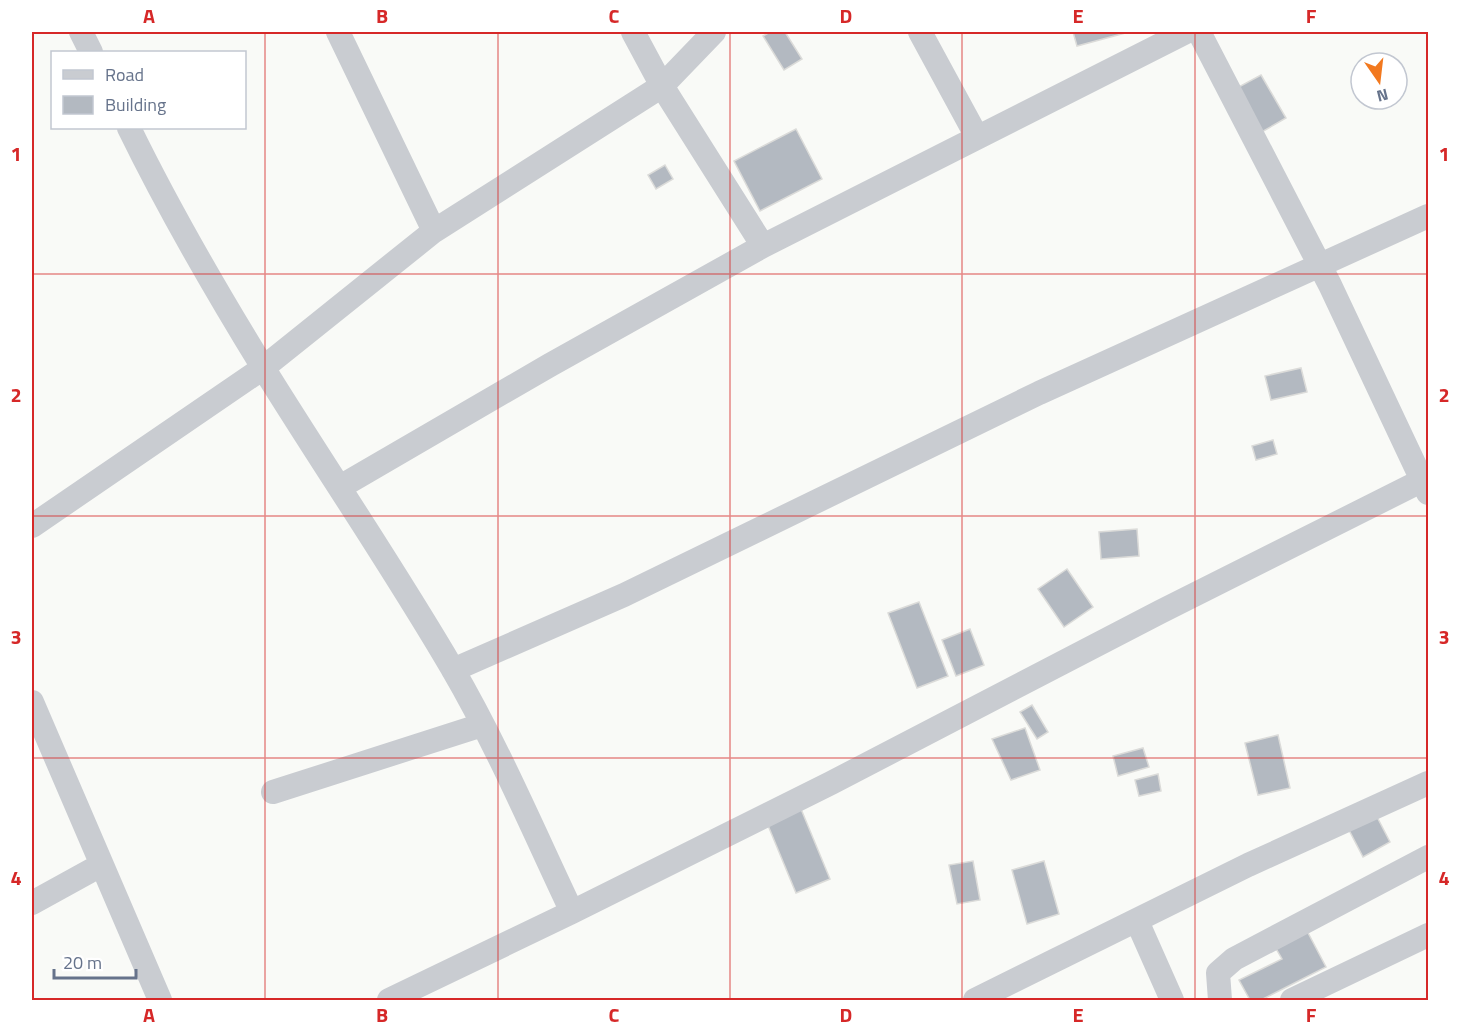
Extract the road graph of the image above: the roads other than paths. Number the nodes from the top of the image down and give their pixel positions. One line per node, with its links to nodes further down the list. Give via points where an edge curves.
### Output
1 (81, 32): 8 (street)
2 (338, 32): 13 (street)
3 (633, 32): 9 (street)
4 (714, 32): 9 (street)
5 (920, 32): 11 (street)
6 (1186, 32): 11 (street)
7 (1199, 32): 15 (street)
8 (90, 51)
9 (662, 86): 13 (street); 14 (street)
10 (130, 129): 16 (street, via 183,231)
11 (978, 137): 14 (street)
12 (1428, 216): 15 (street)
13 (434, 231): 16 (street)
14 (763, 246): 17 (street)
15 (1320, 266): 18 (street); 20 (street, via 1039,393 624,595)
16 (263, 368): 17 (street); 19 (street)
17 (340, 487): 20 (street)
18 (1426, 487): 28 (street, via 1160,612)
19 (32, 526)
20 (453, 670): 22 (street)
21 (32, 702): 26 (street)
22 (482, 725): 24 (street); 28 (street)
23 (1428, 783): 29 (street, via 1248,865)
24 (273, 792)
25 (1428, 857): 36 (street, via 1234,959 1218,973)
26 (101, 865): 27 (street); 32 (street)
27 (32, 903)
28 (572, 912): 33 (street)
29 (1137, 921): 34 (street); 35 (street)
30 (1428, 934): 31 (street)
31 (1304, 998)
32 (160, 1000)
33 (388, 1000)
34 (975, 1000)
35 (1172, 1000)
36 (1220, 1000)

